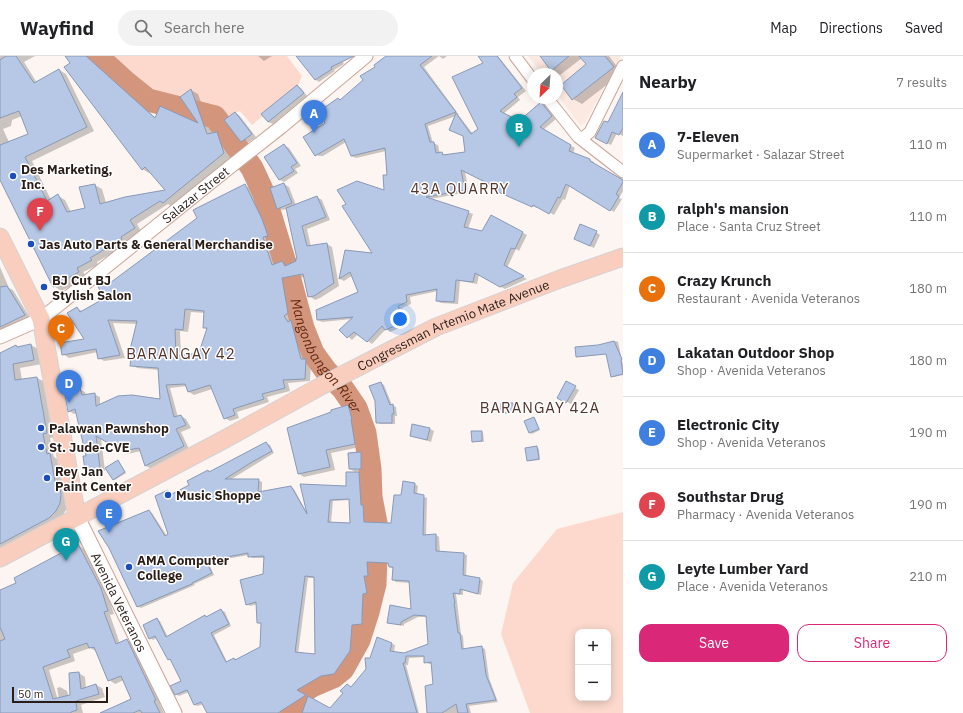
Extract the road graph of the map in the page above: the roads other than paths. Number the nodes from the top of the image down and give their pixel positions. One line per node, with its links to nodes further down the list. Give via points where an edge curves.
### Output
1 (366, 56): 10 (street, Salazar Street, via 258,146)
2 (514, 56): 4 (street)
3 (623, 66): 6 (street, via 590,132 584,137)
4 (527, 72)
5 (552, 104): 6 (street)
6 (578, 137): 7 (street)
7 (623, 172)
8 (0, 237): 10 (main road, Avenida Veteranos)
9 (623, 257): 13 (main road, Congressman Artemio Mate Avenue, via 436,327)
10 (41, 319): 11 (street, Salazar Street); 12 (main road, Avenida Veteranos)
11 (0, 337)
12 (73, 498): 13 (main road, Avenida Veteranos); 14 (main road, via 64,517)
13 (77, 517): 14 (main road, Congressman Artemio Mate Avenue); 16 (main road, Avenida Veteranos)
14 (50, 532): 15 (main road, Congressman Artemio Mate Avenue)
15 (0, 558)
16 (174, 713)

